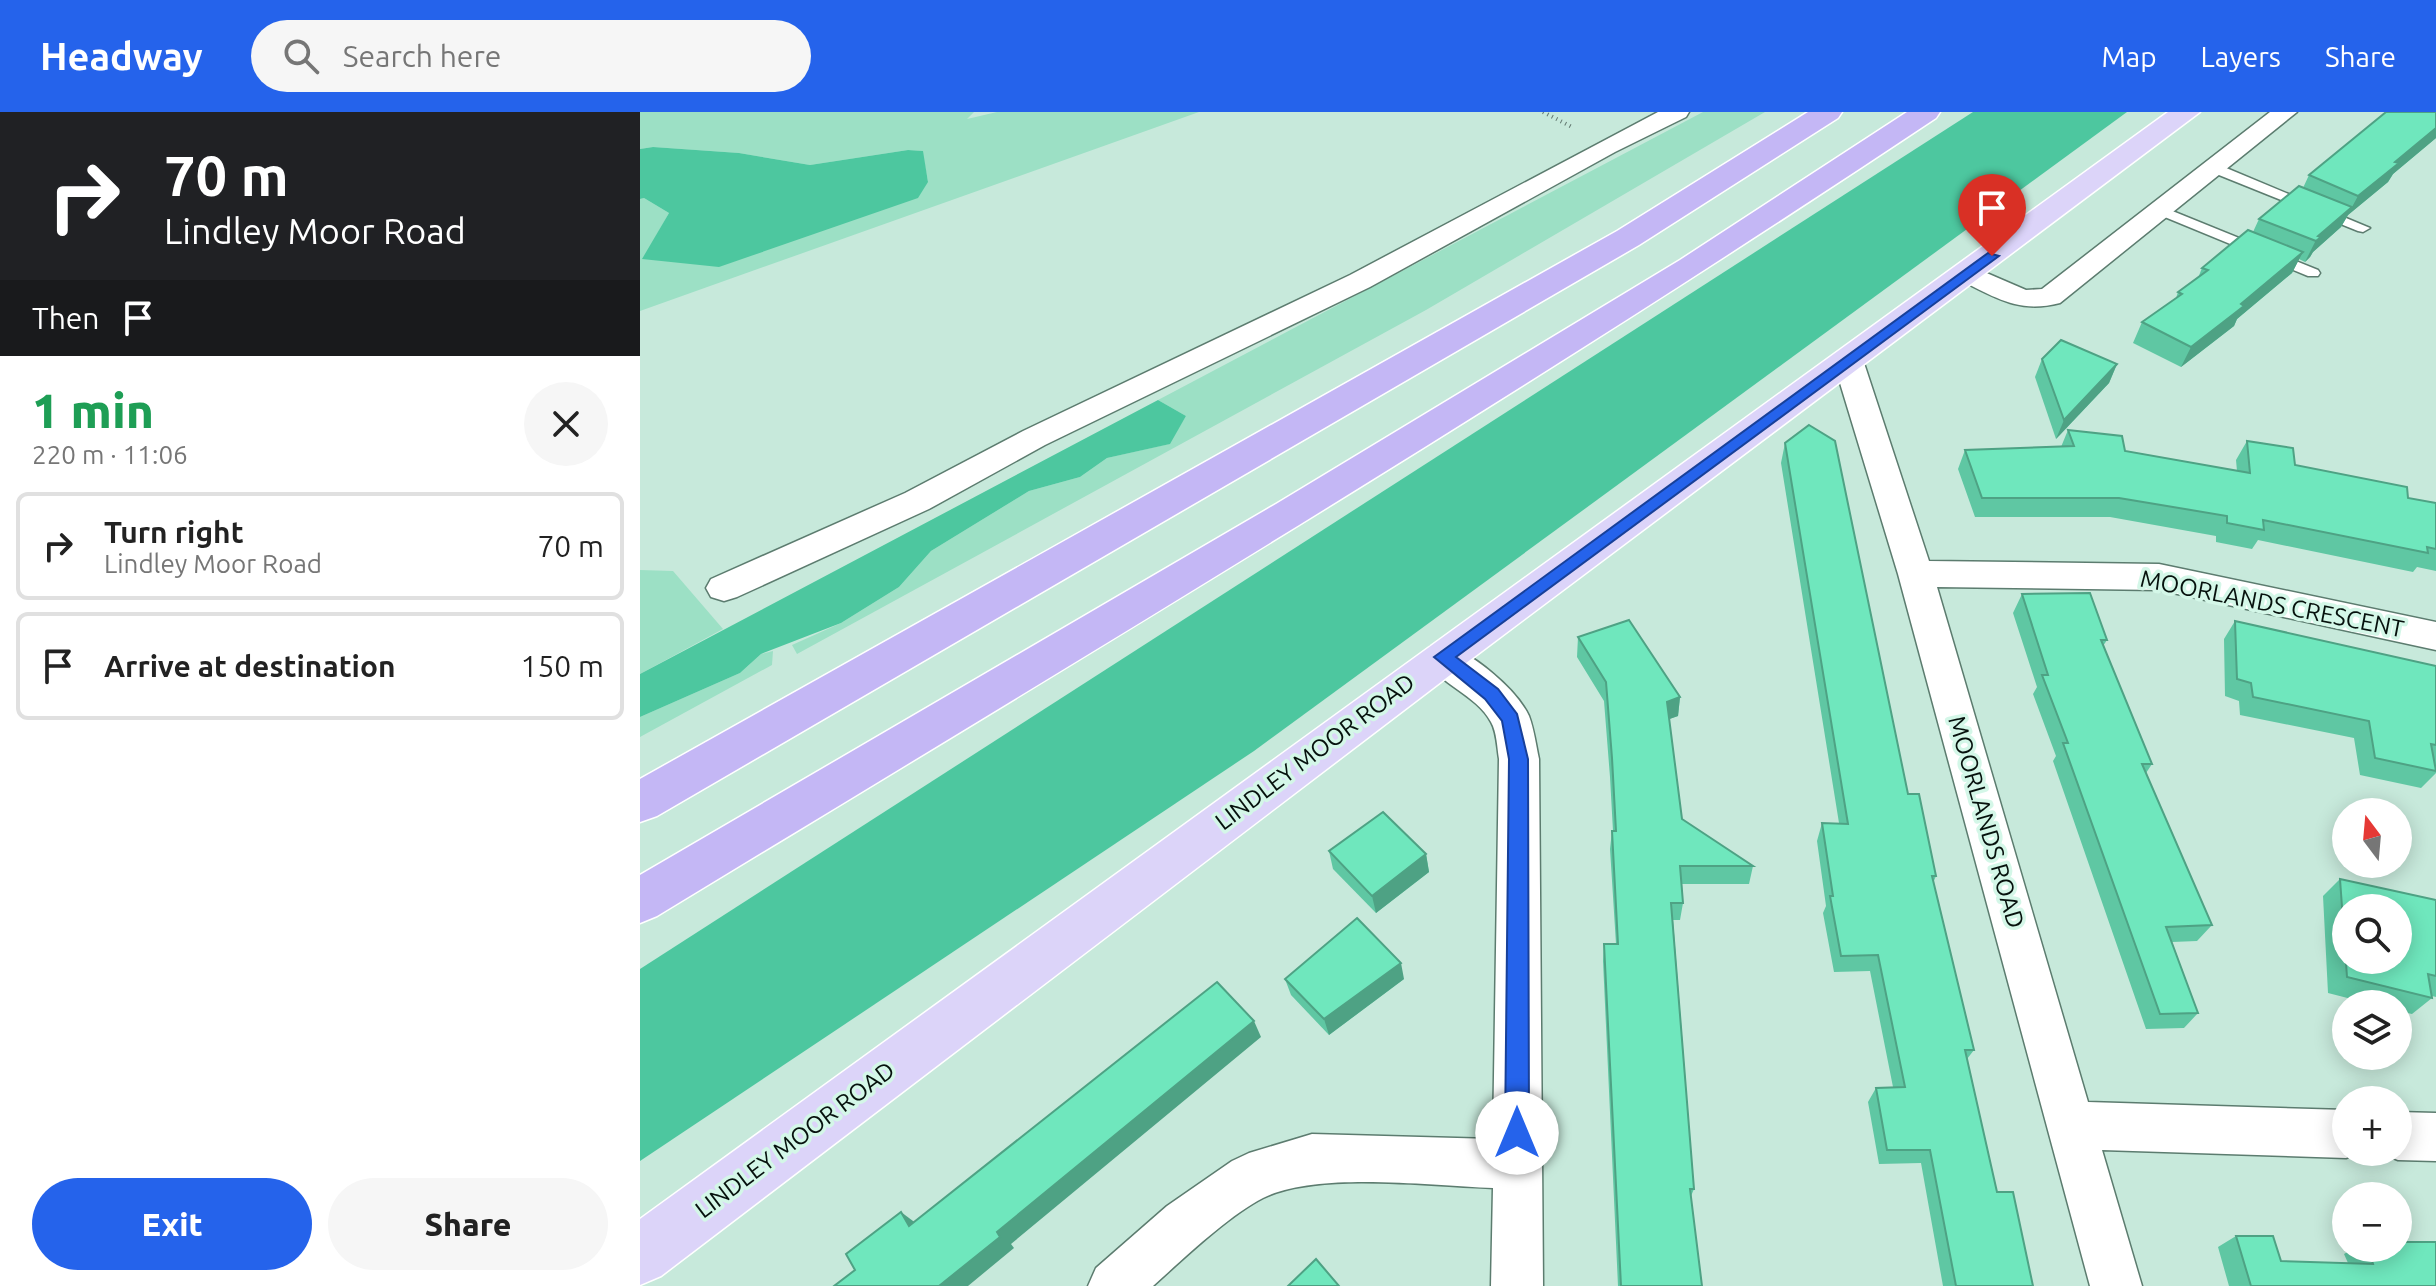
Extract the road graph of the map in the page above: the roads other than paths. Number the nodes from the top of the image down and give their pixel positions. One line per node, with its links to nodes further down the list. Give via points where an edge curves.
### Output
1 (1677, 112): 13 (street, via 1360,281 1034,438 917,501)
2 (1828, 112): 16 (highway, via 1628,238)
3 (1926, 112): 17 (highway, via 1691,267 1290,514)
4 (2186, 112): 9 (main road, LINDLEY MOOR ROAD)
5 (2285, 112): 6 (street)
6 (2214, 168): 7 (street); 8 (lane)
7 (2160, 210): 9 (street, via 2050,297 2022,299); 10 (lane)
8 (2363, 228)
9 (1968, 273): 11 (main road, LINDLEY MOOR ROAD)
10 (2313, 273)
11 (1848, 360): 12 (street, MOORLANDS ROAD); 15 (main road, LINDLEY MOOR ROAD)
12 (1916, 574): 14 (street, MOORLANDS CRESCENT, via 2159,577); 18 (street, MOORLANDS ROAD)
13 (724, 588)
14 (2436, 636)
15 (1443, 657): 22 (street, via 1491,694 1511,719 1519,759); 23 (main road, LINDLEY MOOR ROAD)
16 (640, 802)
17 (640, 901)
18 (2071, 1125): 19 (street); 26 (street, MOORLANDS ROAD)
19 (2332, 1134)
20 (2412, 1136): 21 (street)
21 (2436, 1137)
22 (1517, 1164): 24 (street, via 1312,1158 1249,1178 1185,1224); 25 (street)
23 (640, 1255)
24 (1114, 1286)
25 (1517, 1286)
26 (2116, 1286)

